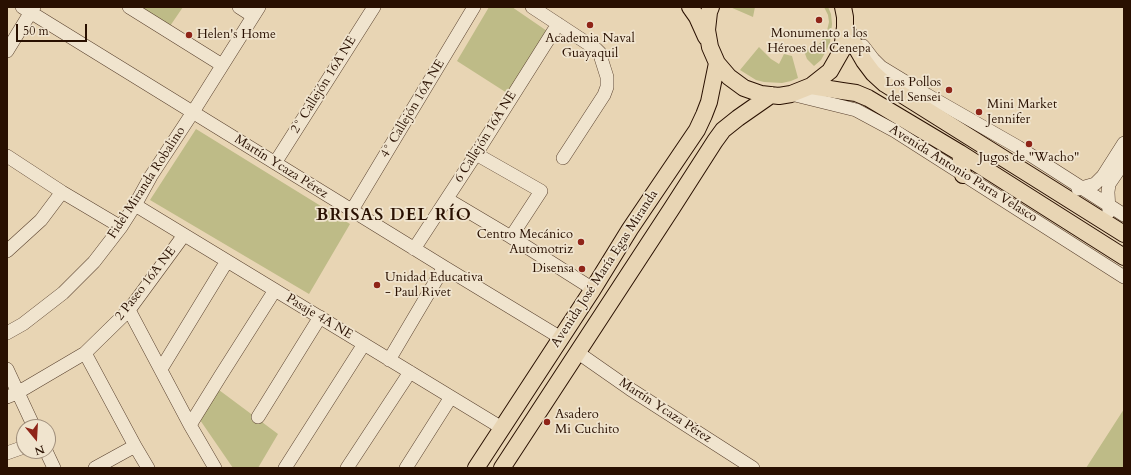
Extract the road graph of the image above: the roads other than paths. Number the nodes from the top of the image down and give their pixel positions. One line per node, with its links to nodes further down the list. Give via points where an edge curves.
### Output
1 (129, 7): 15 (street)
2 (239, 7): 9 (street)
3 (374, 7): 26 (street, 2° Callejón 16A NE)
4 (474, 7): 34 (street, 4° Callejón 16A NE)
5 (532, 7): 11 (street)
6 (710, 7): 12 (main road, via 707,30)
7 (29, 9): 13 (street); 19 (street, Martín Ycaza Pérez)
8 (691, 10): 12 (main road)
9 (256, 12): 15 (street, Fidel Miranda Robalino)
10 (844, 17): 16 (main road, via 842,50 830,71); 28 (street, via 864,48 881,67); 30 (main road, via 853,42 864,61 885,84)
11 (558, 24): 22 (street, 6 Callejón 16A NE); 24 (street, via 592,45 600,53 607,76 606,91)
12 (710, 47): 14 (main road)
13 (7, 51)
14 (717, 63): 18 (main road, via 729,77 744,88); 46 (main road, Avenida José María Egas Miranda, via 709,102 697,130 630,228)
15 (222, 65): 19 (street, Fidel Miranda Robalino)
16 (811, 86): 17 (main road); 21 (main road, Avenida Antonio Parra Velasco, via 868,98)
17 (791, 94): 18 (main road); 27 (street, Avenida Antonio Parra Velasco, via 856,110 895,131)
18 (771, 95): 54 (main road, Avenida José María Egas Miranda, via 723,130)
19 (193, 112): 26 (street, Martín Ycaza Pérez); 32 (street, Fidel Miranda Robalino)
20 (1124, 143): 28 (street, via 1103,176 1095,184)
21 (960, 153): 27 (main road); 42 (main road, Avenida Antonio Parra Velasco)
22 (476, 154): 31 (street, 6 Callejón 16A NE); 39 (street, via 541,191)
23 (7, 156): 29 (street)
24 (563, 158)
25 (1124, 162): 33 (street, via 1109,184)
26 (275, 163): 34 (street, Martín Ycaza Pérez)
27 (963, 175): 45 (street, Avenida Antonio Parra Velasco)
28 (1083, 188): 30 (street); 33 (street)
29 (62, 192): 36 (street); 41 (street, via 41,220)
30 (1061, 193): 37 (main road)
31 (447, 199): 39 (street); 40 (street, 6 Callejón 16A NE)
32 (135, 205): 36 (street, Fidel Miranda Robalino); 38 (street, Pasaje 4A NE)
33 (1108, 205): 35 (street); 37 (street)
34 (352, 210): 40 (street, Martín Ycaza Pérez)
35 (1124, 215)
36 (121, 227): 50 (street, Fidel Miranda Robalino, via 94,262 63,293)
37 (1117, 230)
38 (184, 235): 43 (street, Pasaje 4A NE); 48 (street, 2 Paseo 16A NE)
39 (511, 237): 46 (street)
40 (414, 249): 44 (street, Martín Ycaza Pérez)
41 (7, 251)
42 (1124, 257)
43 (227, 261): 47 (street, Pasaje 4A NE); 56 (street)
44 (444, 267): 51 (street, Martín Ycaza Pérez); 55 (street)
45 (1124, 278)
46 (593, 289): 51 (main road, Avenida José María Egas Miranda)
47 (275, 290): 49 (street, Pasaje 4A NE); 63 (street)
48 (129, 310): 53 (street, 2 Paseo 16A NE); 56 (street)
49 (320, 318): 52 (street, Pasaje 4A NE); 61 (street)
50 (7, 333)
51 (561, 338): 64 (main road, Avenida José María Egas Miranda)
52 (364, 344): 55 (street, Pasaje 4A NE); 69 (street)
53 (85, 352): 59 (street, 2 Paseo 16A NE); 65 (street)
54 (577, 352): 73 (main road, Avenida José María Egas Miranda); 74 (street, Martín Ycaza Pérez)
55 (389, 360): 58 (street, Pasaje 4A NE)
56 (161, 368): 63 (street)
57 (7, 369): 59 (street)
58 (410, 372): 60 (street, Pasaje 4A NE); 70 (street)
59 (12, 395): 62 (street)
60 (451, 397): 64 (street, Pasaje 4A NE); 71 (street)
61 (258, 417)
62 (28, 419)
63 (190, 425): 68 (street)
64 (502, 428): 72 (main road, Avenida José María Egas Miranda)
65 (135, 446): 66 (street); 67 (street)
66 (96, 468)
67 (148, 468)
68 (215, 468)
69 (285, 468)
70 (347, 468)
71 (406, 468)
72 (476, 468)
73 (502, 468)
74 (753, 468)

